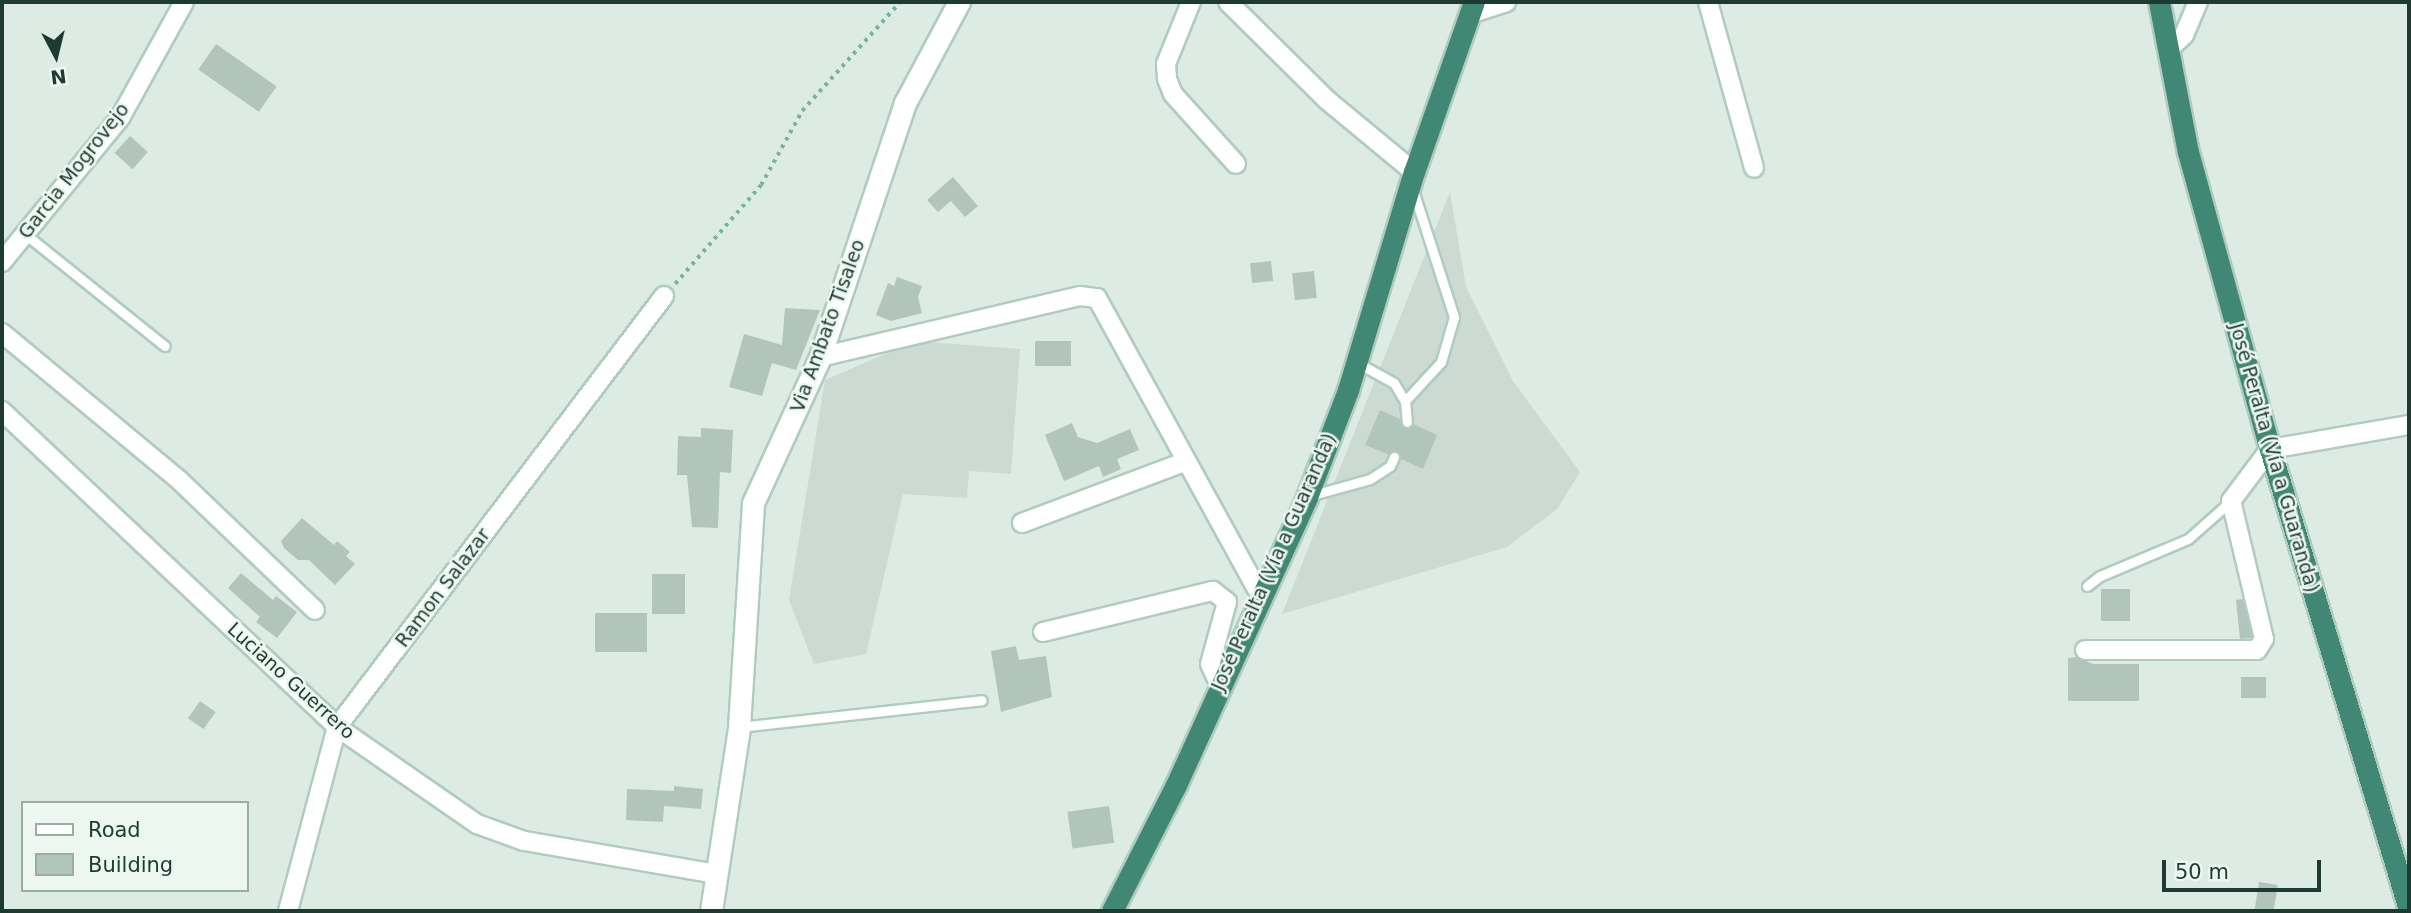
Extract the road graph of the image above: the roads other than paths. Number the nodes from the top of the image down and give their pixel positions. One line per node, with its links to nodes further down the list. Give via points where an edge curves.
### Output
1 (959, 2): 19 (main road, Via Ambato Tisaleo, via 905,103)
2 (1191, 2): 11 (street, via 1166,64 1167,79 1173,94)
3 (1228, 2): 13 (street)
4 (1506, 2): 9 (street)
5 (1708, 2): 12 (street)
6 (2158, 2): 10 (highway, José Peralta (Vía a Guaranda))
7 (2198, 2): 10 (street, via 2184,35)
8 (183, 3): 14 (street, Garcia Mogrovejo, via 120,118)
9 (1472, 8): 13 (highway, José Peralta (Vía a Guaranda))
10 (2168, 50): 25 (highway, José Peralta (Vía a Guaranda), via 2188,152)
11 (1236, 164)
12 (1754, 168)
13 (1412, 177): 20 (highway, José Peralta (Vía a Guaranda)); 21 (lane, via 1454,317 1441,362)
14 (25, 234): 15 (street, Garcia Mogrovejo); 18 (lane)
15 (2, 262)
16 (664, 296): 38 (street, Ramon Salazar)
17 (2, 333): 33 (street, via 179,480)
18 (165, 346)
19 (820, 357): 27 (street, via 1080,296 1097,298); 39 (main road, Via Ambato Tisaleo, via 753,503)
20 (1356, 362): 21 (lane, via 1394,383); 28 (highway, José Peralta (Vía a Guaranda))
21 (1405, 401): 23 (lane)
22 (2, 411): 38 (street, Luciano Guerrero)
23 (1407, 422)
24 (2409, 425): 25 (street)
25 (2270, 449): 29 (street); 41 (highway, José Peralta (Vía a Guaranda))
26 (1394, 457): 28 (lane, via 1390,466 1370,479)
27 (1184, 463): 30 (street); 32 (street)
28 (1307, 497): 32 (highway, José Peralta (Vía a Guaranda))
29 (2231, 501): 31 (lane, via 2188,539 2099,576); 35 (street, via 2260,618 2262,645 2245,651)
30 (1022, 523)
31 (2087, 586)
32 (1259, 595): 36 (highway, José Peralta (Vía a Guaranda))
33 (315, 610)
34 (1043, 632): 36 (street, via 1213,591 1227,602 1210,664)
35 (2085, 650)
36 (1219, 683): 44 (highway, José Peralta (Vía a Guaranda), via 1176,785)
37 (982, 700): 39 (lane)
38 (337, 727): 40 (street, Luciano Guerrero, via 477,824 524,841); 42 (street, Ramon Salazar)
39 (739, 727): 40 (main road, Via Ambato Tisaleo)
40 (717, 874): 43 (main road, Via Ambato Tisaleo)
41 (2409, 909)
42 (288, 911)
43 (711, 911)
44 (1112, 911)

